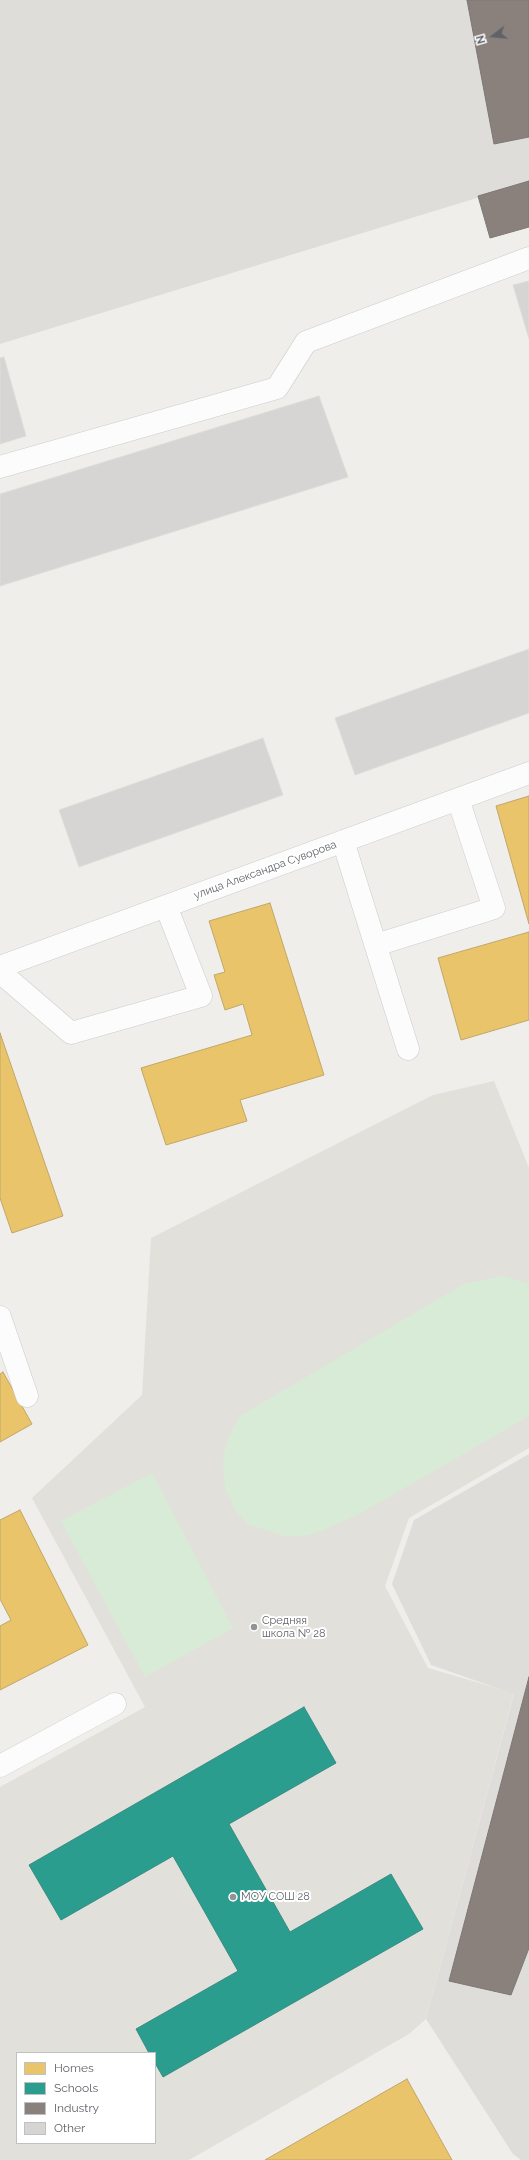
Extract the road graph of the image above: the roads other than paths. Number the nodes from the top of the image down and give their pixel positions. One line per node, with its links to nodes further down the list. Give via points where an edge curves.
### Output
1 (529, 258): 2 (street, via 306,342 277,388)
2 (0, 467)
3 (529, 773): 4 (street, улица Александра Суворова)
4 (458, 799): 5 (street, улица Александра Суворова); 7 (street, via 494,908)
5 (343, 841): 6 (street, улица Александра Суворова); 7 (street)
6 (166, 906): 8 (street, улица Александра Суворова); 9 (street, via 201,996 71,1033)
7 (376, 945): 10 (street)
8 (0, 967)
9 (0, 972)
10 (408, 1049)
11 (0, 1317): 12 (street)
12 (27, 1396)
13 (115, 1704): 14 (street)
14 (0, 1766)

